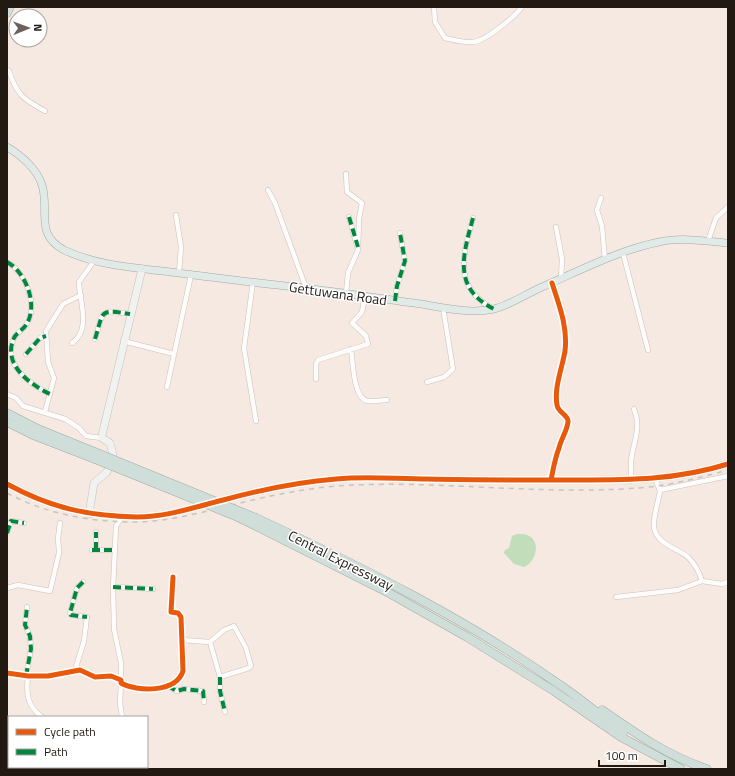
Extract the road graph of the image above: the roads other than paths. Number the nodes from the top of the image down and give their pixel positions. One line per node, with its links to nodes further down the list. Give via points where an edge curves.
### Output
1 (10, 7): 4 (highway)
2 (434, 7): 3 (street, via 435,22 444,38 474,42 495,31)
3 (522, 7)
4 (7, 13)
5 (7, 70): 6 (street, via 16,91)
6 (45, 111)
7 (7, 147): 22 (main road, Gettuwana Road, via 25,160 41,182 44,195 44,222 50,238 64,250)
8 (346, 174): 19 (street, via 348,192 362,203)
9 (268, 190): 30 (street)
10 (601, 198): 21 (street, via 596,210 602,226)
11 (728, 207): 17 (street, via 716,218)
12 (176, 215): 25 (street, via 182,247)
13 (349, 217): 19 (street)
14 (473, 218): 36 (street, via 463,253 464,269 475,296)
15 (556, 227): 27 (street, via 562,254)
16 (400, 232): 34 (street, via 405,261)
17 (708, 241): 18 (main road, Gettuwana Road); 20 (main road, Gettuwana Road, via 660,242)
18 (728, 243)
19 (358, 247): 31 (street, via 348,273)
20 (623, 253): 21 (main road, Gettuwana Road); 43 (street)
21 (605, 260): 27 (main road, Gettuwana Road)
22 (94, 261): 24 (main road, Gettuwana Road); 32 (street, via 79,282)
23 (7, 262): 50 (street, via 26,284 31,305 27,324 15,336 11,346 15,366 28,382)
24 (142, 269): 25 (main road, Gettuwana Road); 37 (street)
25 (179, 273): 26 (main road, Gettuwana Road)
26 (191, 275): 28 (main road, Gettuwana Road); 45 (street)
27 (561, 279): 29 (main road, Gettuwana Road)
28 (253, 282): 30 (main road, Gettuwana Road); 55 (street, via 244,348)
29 (552, 283): 36 (main road, Gettuwana Road); 62 (street, via 564,320 565,336 557,404 567,416 568,423)
30 (306, 288): 31 (main road, Gettuwana Road)
31 (346, 293): 33 (main road, Gettuwana Road)
32 (81, 295): 38 (street, via 63,304 46,331); 41 (street, via 84,310 82,324 76,340)
33 (365, 296): 34 (main road, Gettuwana Road); 42 (street, via 362,312 352,323 366,336 368,344)
34 (395, 300): 35 (main road, Gettuwana Road)
35 (443, 308): 36 (main road, Gettuwana Road); 47 (street, via 453,369 444,377)
36 (494, 309)
37 (130, 314): 39 (street, via 112,311 104,313); 40 (street)
38 (46, 336): 44 (street, via 40,338); 50 (street, via 48,362 54,375)
39 (94, 339)
40 (123, 341): 45 (street); 57 (street)
41 (72, 343)
42 (351, 349): 46 (street, via 318,360 315,369); 51 (street, via 356,385 361,397 368,401)
43 (648, 350)
44 (26, 354)
45 (174, 354): 48 (street)
46 (316, 379)
47 (427, 382)
48 (167, 387)
49 (7, 394): 53 (street, via 16,398 23,406)
50 (50, 394): 53 (street)
51 (388, 400)
52 (634, 409): 63 (street, via 638,434 631,461)
53 (45, 412): 57 (street, via 65,419 86,436)
54 (7, 414): 58 (highway, Central Expressway)
55 (256, 421)
56 (7, 422): 58 (highway, Central Expressway, via 33,435)
57 (102, 438): 66 (street, via 110,443 113,454 107,472 94,483)
58 (96, 456): 90 (highway, Central Expressway, bridge, via 238,509 329,552 473,630); 95 (highway, Central Expressway, bridge, via 233,515 389,593 467,637 554,691 620,737)
59 (728, 464): 61 (street)
60 (728, 476): 65 (street)
61 (655, 479): 63 (street); 65 (street)
62 (550, 480): 63 (street); 67 (street, via 338,478 276,486 178,512)
63 (631, 480)
64 (7, 484): 66 (street, via 46,502)
65 (660, 490): 74 (street, via 655,532 663,542 693,562)
66 (89, 514): 67 (street)
67 (122, 517): 72 (street, via 116,526)
68 (24, 523): 71 (street, via 11,521)
69 (60, 523): 78 (street, via 59,553 50,591 24,586)
70 (96, 532): 72 (street, via 94,550)
71 (7, 533)
72 (115, 550): 77 (street)
73 (173, 577): 82 (street, via 171,612 178,613 181,617)
74 (702, 581): 76 (street, via 722,584); 80 (street, via 678,590)
75 (83, 582): 84 (street, via 77,588 70,613 87,618 84,641)
76 (728, 582)
77 (113, 587): 79 (street); 88 (street, via 114,629 121,663)
78 (7, 588)
79 (153, 589)
80 (616, 597)
81 (27, 607): 86 (street, via 25,625 30,636 31,649)
82 (182, 640): 83 (street); 89 (street, via 183,671 181,677)
83 (210, 642): 87 (street); 87 (street, via 224,630 234,626 250,659 249,668)
84 (75, 670): 86 (street, via 53,675); 88 (street, via 84,671 95,678 110,676)
85 (7, 673): 86 (street)
86 (27, 676): 93 (street, via 29,704)
87 (220, 677): 92 (street)
88 (121, 681): 89 (street, via 133,688); 94 (street)
89 (168, 686): 91 (street, via 177,691 203,691)
90 (564, 687): 95 (highway, Central Expressway); 97 (highway, via 573,690 649,743)
91 (204, 702)
92 (225, 712)
93 (41, 716)
94 (122, 716)
95 (649, 753): 96 (highway)
96 (681, 769)
97 (707, 769)

